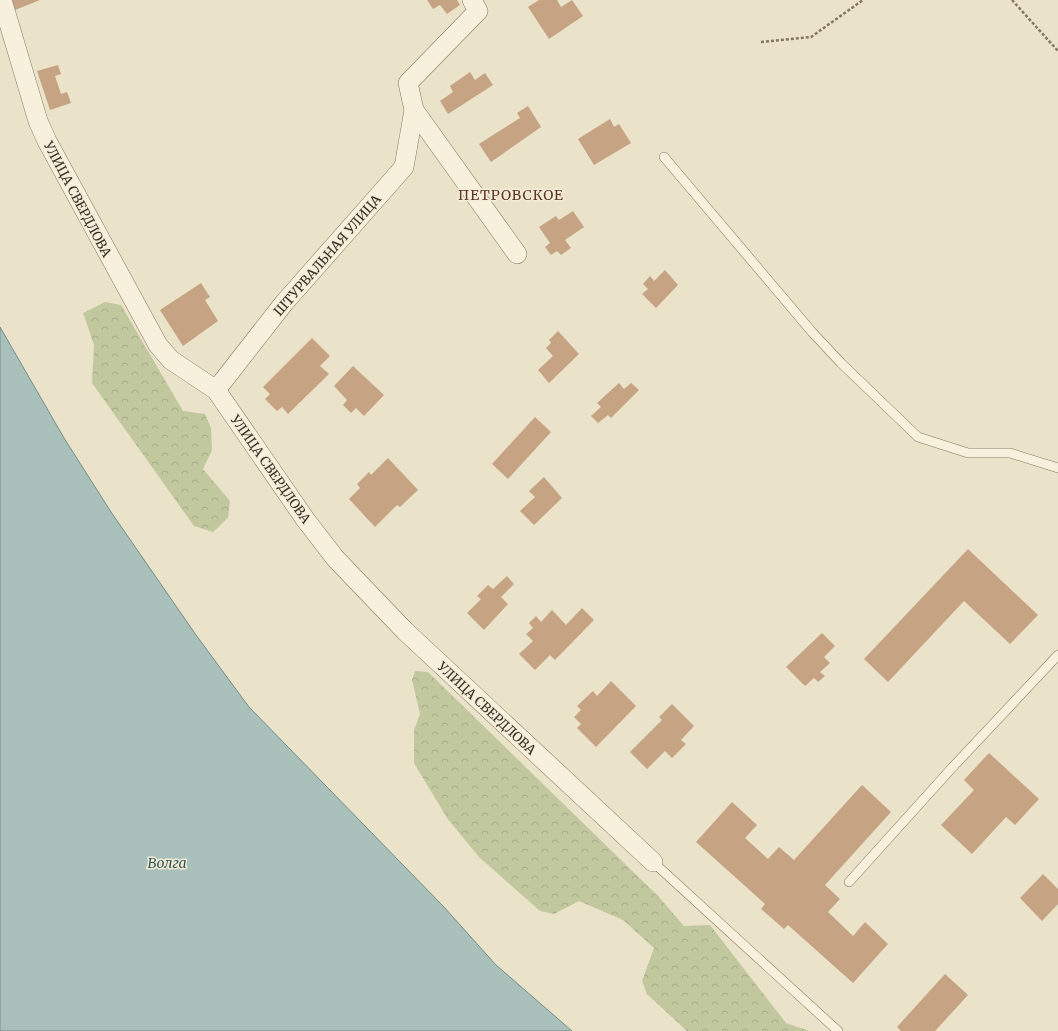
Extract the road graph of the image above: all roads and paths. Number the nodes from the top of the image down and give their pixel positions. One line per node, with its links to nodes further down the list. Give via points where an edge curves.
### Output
1 (2, 0): 10 (street, УЛИЦА СВЕРДЛОВА, via 38,121 142,319 158,346 171,360)
2 (472, 0): 7 (street, via 478,11 408,83)
3 (862, 0): 5 (path, via 811,37)
4 (1012, 0): 6 (path)
5 (761, 42)
6 (1058, 51)
7 (414, 110): 9 (street); 10 (street, ШТУРВАЛЬНАЯ УЛИЦА, via 404,167 284,303)
8 (664, 157): 11 (lane, via 812,332 918,437 968,453 1010,453)
9 (517, 254)
10 (216, 390): 13 (street, УЛИЦА СВЕРДЛОВА, via 335,558 367,593)
11 (1058, 468)
12 (1058, 655): 14 (lane)
13 (653, 862): 15 (lane)
14 (849, 882)
15 (838, 1031)

